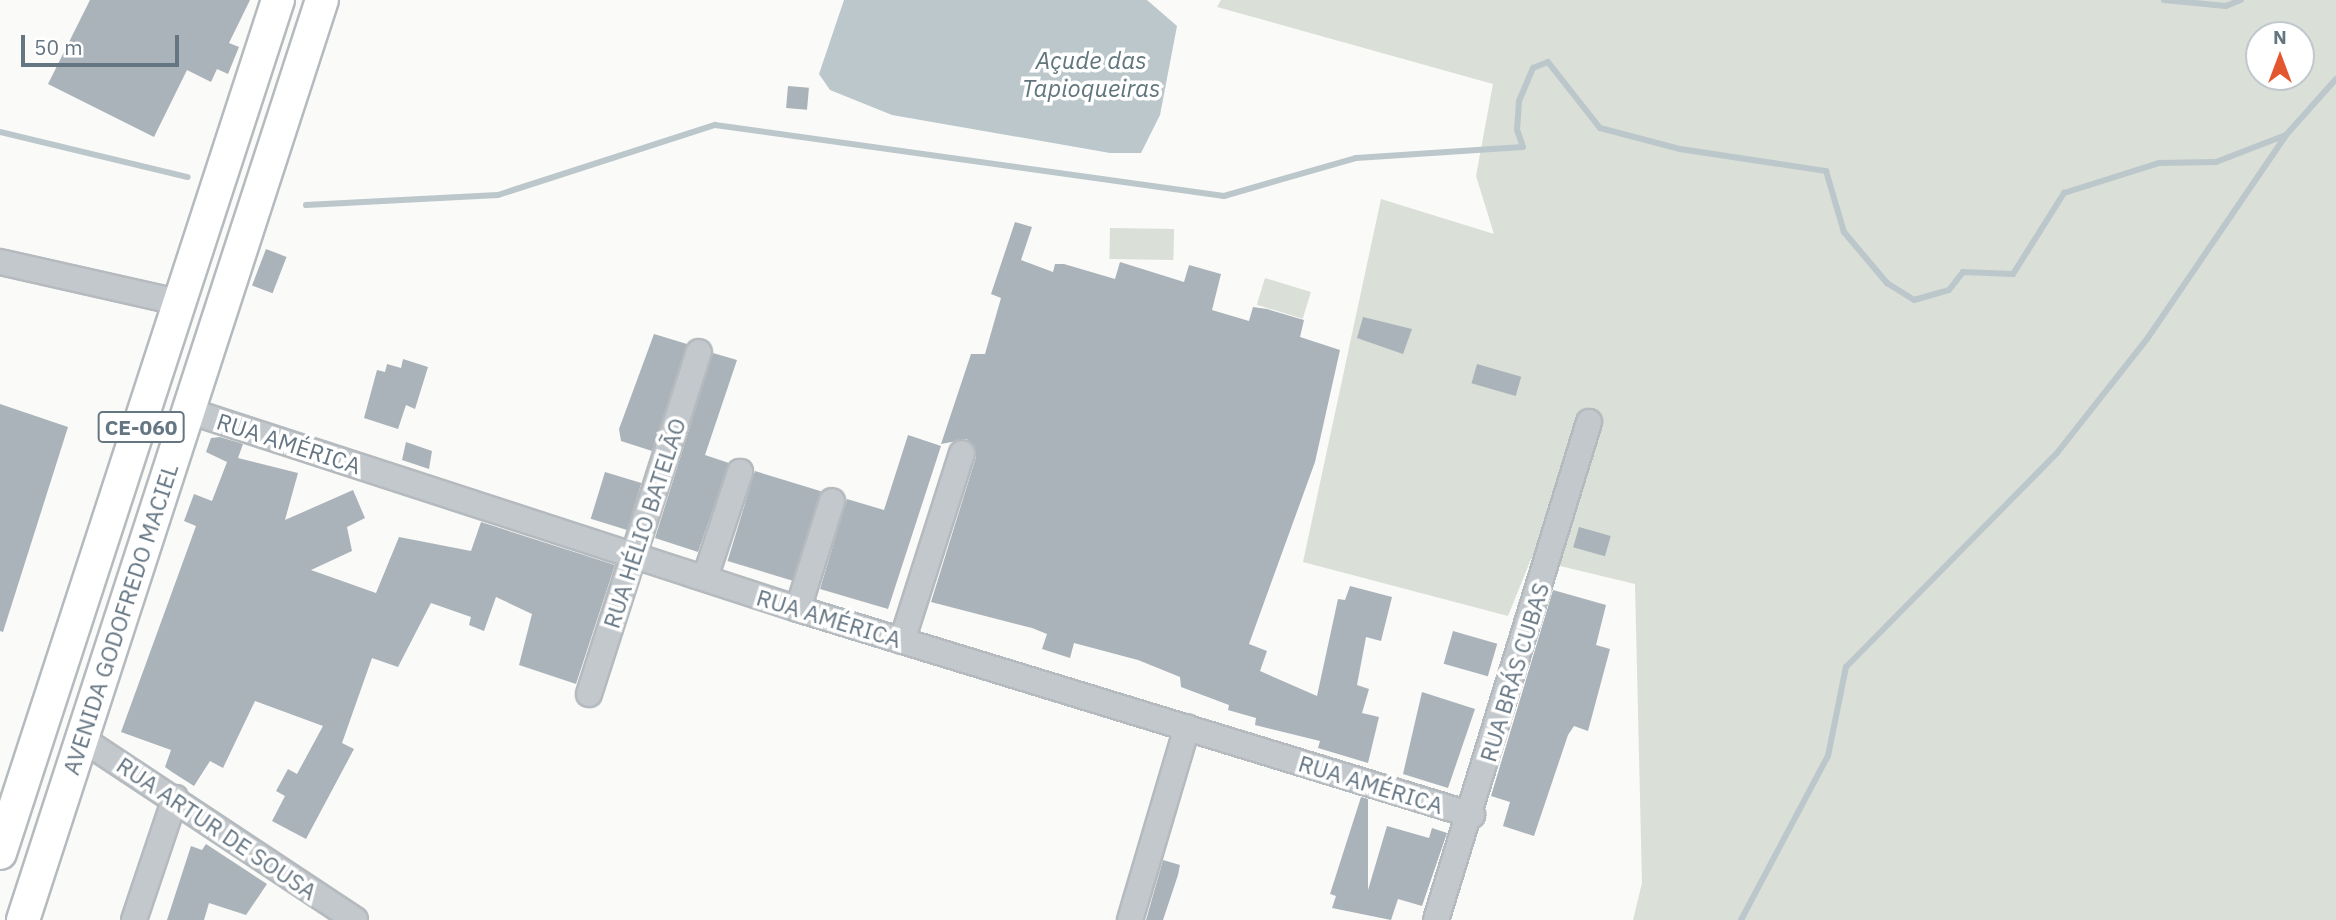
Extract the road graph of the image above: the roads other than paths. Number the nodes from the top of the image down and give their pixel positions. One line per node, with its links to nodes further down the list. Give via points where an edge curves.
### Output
1 (278, 0): 4 (main road, AVENIDA GODOFREDO MACIEL / CE-060)
2 (322, 0): 6 (main road, AVENIDA GODOFREDO MACIEL / CE-060)
3 (0, 262): 4 (street)
4 (182, 303): 20 (main road, AVENIDA GODOFREDO MACIEL / CE-060)
5 (699, 352): 11 (street, RUA HÉLIO BATELÃO)
6 (189, 411): 11 (street, RUA AMÉRICA); 17 (main road, AVENIDA GODOFREDO MACIEL / CE-060)
7 (1589, 422): 19 (street, RUA BRÁS CUBAS)
8 (962, 453): 14 (street)
9 (740, 472): 12 (street)
10 (832, 501): 13 (street)
11 (633, 555): 12 (street, RUA AMÉRICA); 15 (street, RUA HÉLIO BATELÃO)
12 (705, 578): 13 (street, RUA AMÉRICA)
13 (798, 609): 14 (street, RUA AMÉRICA)
14 (902, 641): 16 (street, RUA AMÉRICA)
15 (589, 694)
16 (1187, 727): 19 (street, RUA AMÉRICA); 24 (street)
17 (79, 737): 18 (street, RUA ARTUR DE SOUSA); 21 (main road, AVENIDA GODOFREDO MACIEL / CE-060)
18 (175, 798): 22 (street); 23 (street, RUA ARTUR DE SOUSA)
19 (1472, 815): 25 (street, RUA BRÁS CUBAS)
20 (1, 847)
21 (23, 920)
22 (134, 920)
23 (355, 920)
24 (1130, 920)
25 (1436, 920)

